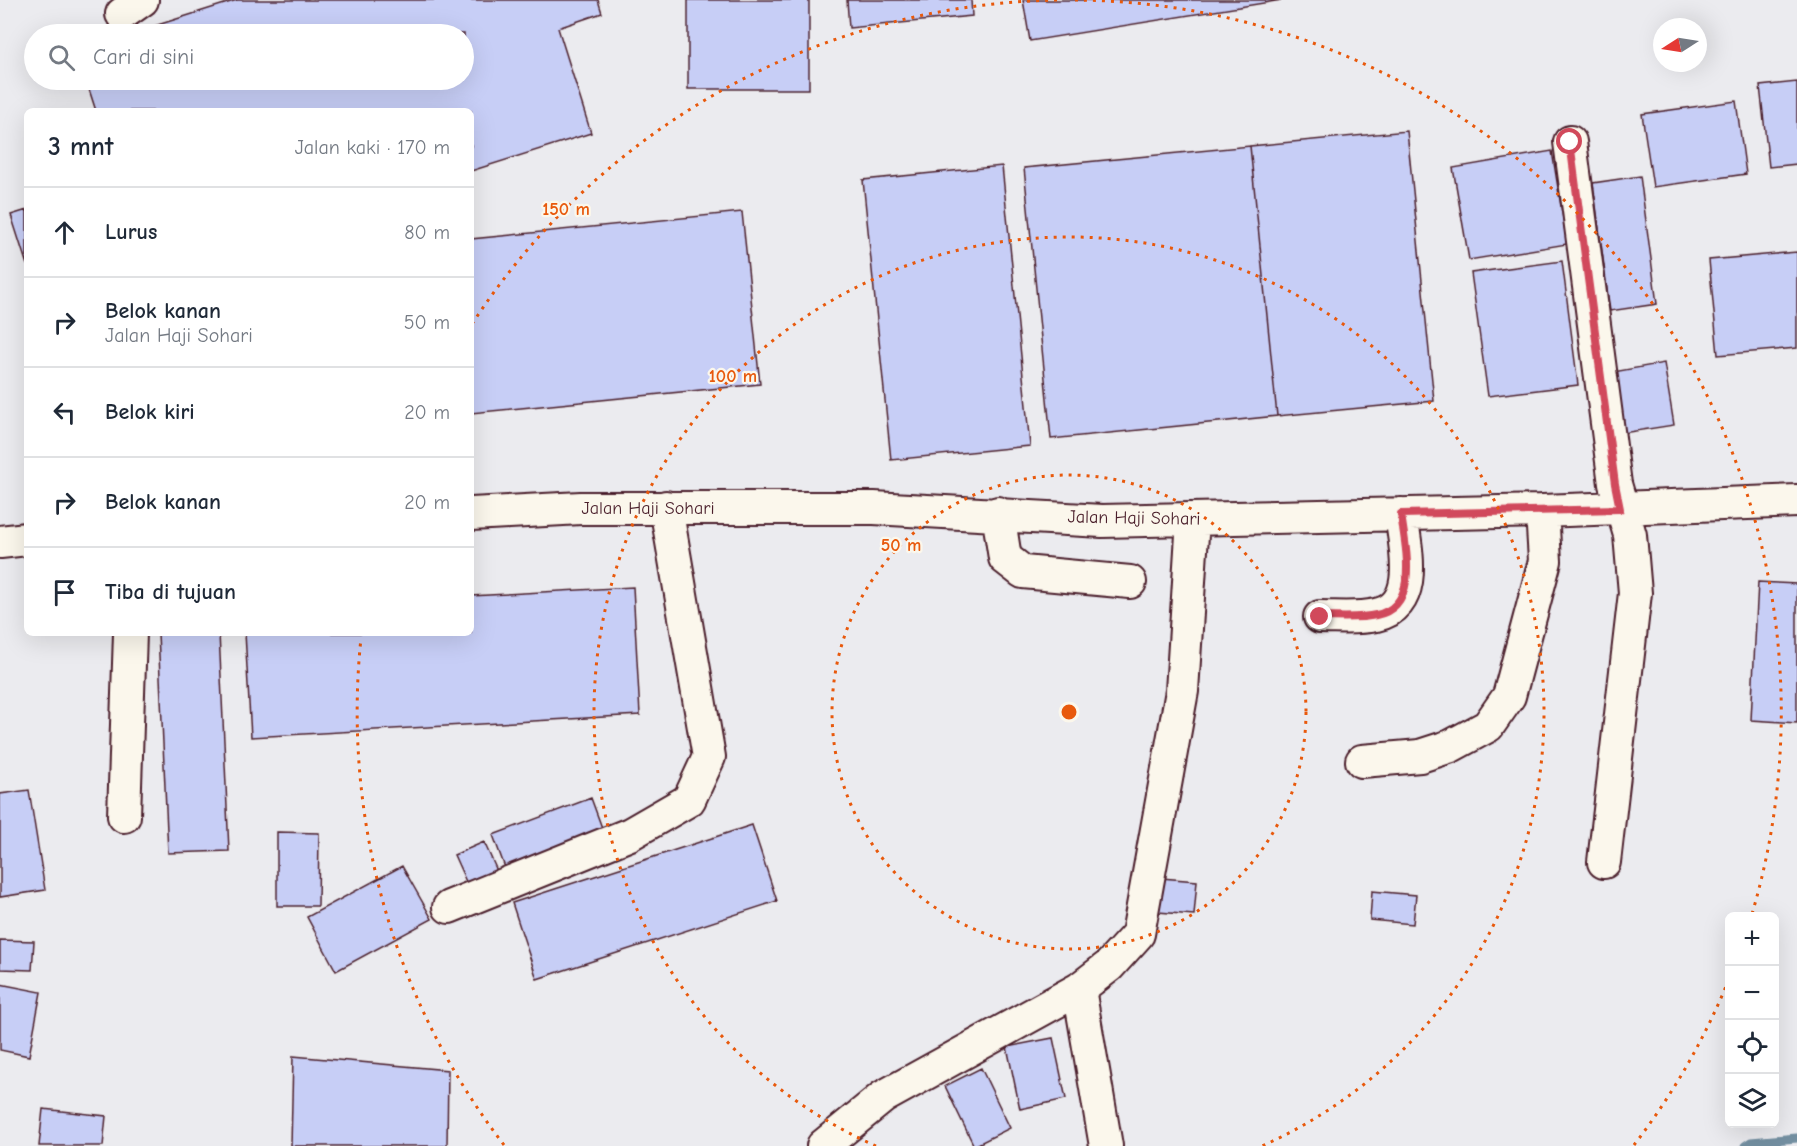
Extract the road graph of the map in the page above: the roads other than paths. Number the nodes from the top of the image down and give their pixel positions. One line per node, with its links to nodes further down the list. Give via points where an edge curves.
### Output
1 (1570, 142): 4 (street)
2 (1797, 501): 4 (street, Jalan Haji Sohari)
3 (666, 507): 6 (street, Jalan Haji Sohari); 7 (street, Jalan Haji Sohari); 18 (street, via 710,757 689,800 630,834)
4 (1620, 509): 5 (street, Jalan Haji Sohari); 17 (street, via 1630,535 1635,593)
5 (1542, 511): 8 (street, Jalan Haji Sohari); 15 (street, via 1545,561 1509,696 1488,726 1451,746 1420,756)
6 (998, 513): 9 (street, Jalan Haji Sohari, via 1102,521); 12 (street, via 1005,558 1023,572)
7 (474, 514)
8 (1401, 514): 9 (street, Jalan Haji Sohari); 13 (street, via 1407,570 1402,599 1391,610 1376,615)
9 (1193, 519): 19 (street, via 1182,691 1138,934 1109,966)
10 (24, 539): 11 (street)
11 (0, 542)
12 (1130, 582)
13 (1320, 617)
14 (130, 636): 16 (street)
15 (1362, 761)
16 (124, 816)
17 (1604, 862)
18 (449, 907)
19 (1079, 988): 20 (street, via 883,1097); 21 (street)
20 (823, 1146)
21 (1106, 1146)

